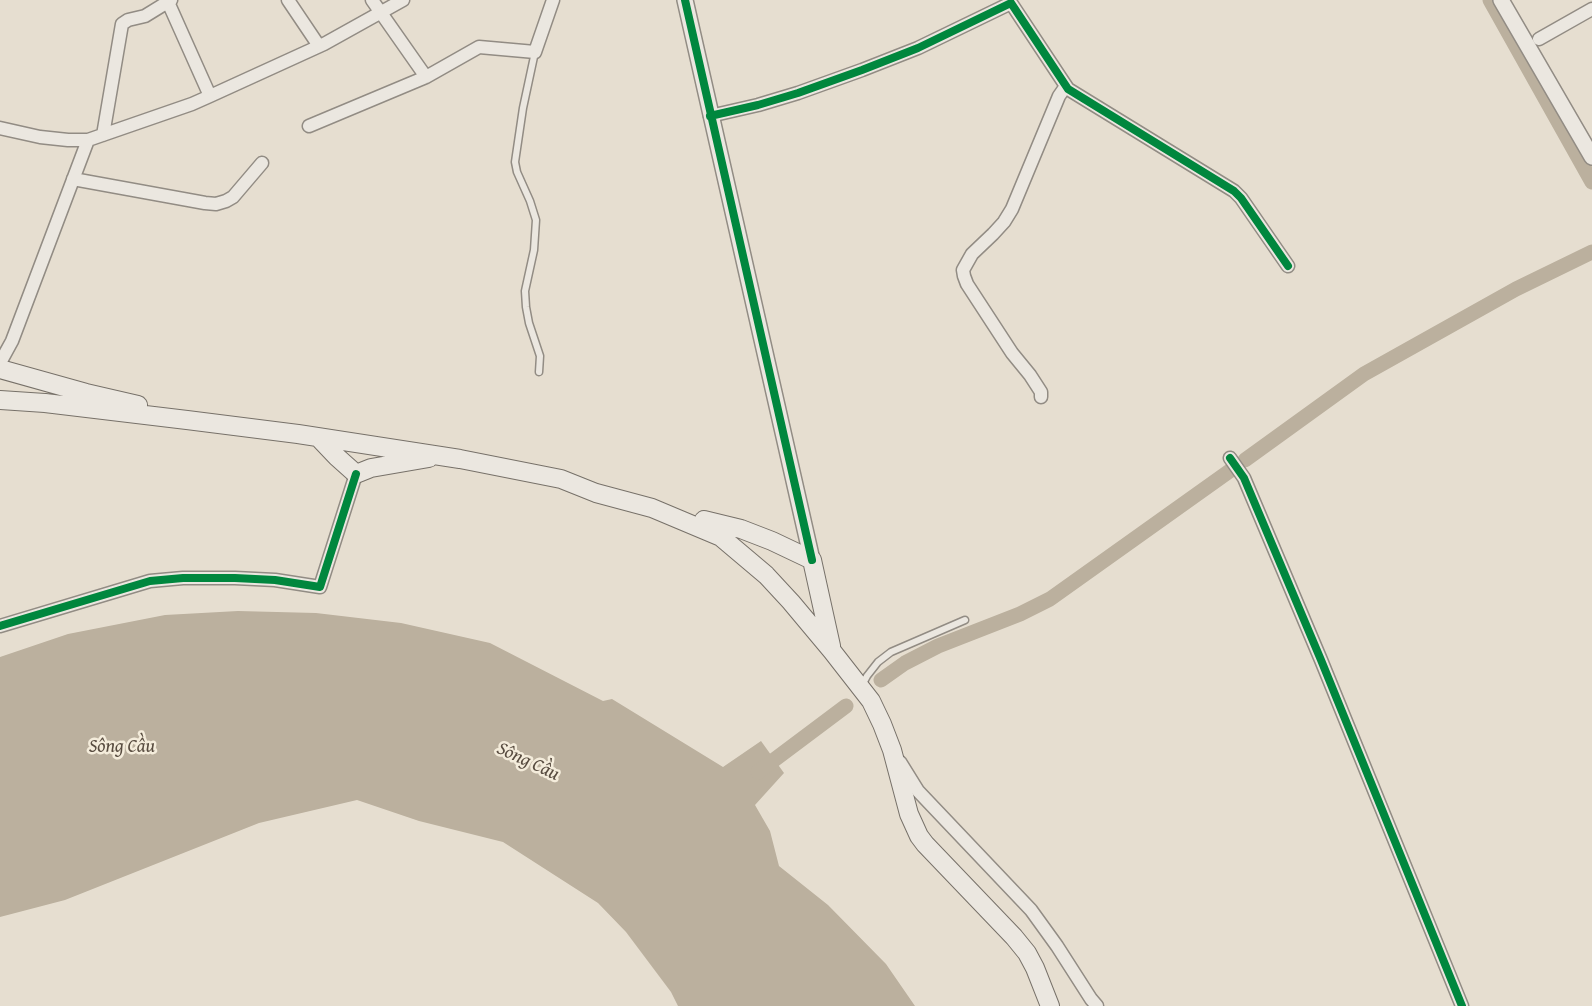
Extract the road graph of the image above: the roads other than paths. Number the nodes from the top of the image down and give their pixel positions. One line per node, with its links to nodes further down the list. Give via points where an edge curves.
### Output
1 (288, 0): 12 (street)
2 (372, 0): 10 (street)
3 (403, 0): 10 (street)
4 (553, 0): 13 (street)
5 (685, 0): 17 (street)
6 (1502, 0): 22 (street)
7 (170, 1): 16 (street); 20 (street, via 145,16 125,21 121,26)
8 (1013, 1): 15 (street); 17 (street, via 918,48 862,70 798,93)
9 (1592, 9): 11 (street)
10 (380, 14): 12 (street); 14 (street)
11 (1539, 39)
12 (319, 46): 16 (street)
13 (535, 52): 14 (street, via 479,46); 28 (lane, via 515,162 536,220 525,299 540,356)
14 (426, 77): 18 (street)
15 (1066, 86): 25 (street, via 1234,191); 29 (street, via 1012,208 1004,222 972,254 963,270 967,284 1012,354 1030,375)
16 (210, 96): 20 (street)
17 (710, 116): 37 (street)
18 (309, 126)
19 (0, 128): 21 (street, via 40,137)
20 (103, 135): 21 (street)
21 (88, 140): 24 (street)
22 (1592, 158)
23 (262, 163): 24 (street, via 233,197 216,204)
24 (73, 179): 26 (street, via 12,341)
25 (1288, 266)
26 (0, 363)
27 (0, 369): 31 (main road)
28 (539, 372)
29 (1041, 397)
30 (0, 400): 31 (main road)
31 (187, 420): 32 (main road)
32 (318, 437): 33 (main road); 35 (main road)
33 (437, 455): 35 (main road); 36 (main road, via 551,477 596,494)
34 (1230, 458): 45 (street, via 1244,478 1318,651)
35 (356, 474): 39 (street, via 320,587 235,578 150,581)
36 (652, 508): 37 (main road, via 741,529); 40 (main road, via 722,537 766,575)
37 (812, 560): 40 (main road)
38 (965, 620): 41 (lane, via 891,652 878,662)
39 (0, 626)
40 (832, 651): 41 (main road)
41 (860, 688): 42 (main road, via 871,702)
42 (892, 750): 43 (main road, via 909,814 919,836 1027,953); 44 (street, via 918,791 1031,910)
43 (1050, 1006)
44 (1097, 1006)
45 (1462, 1006)

